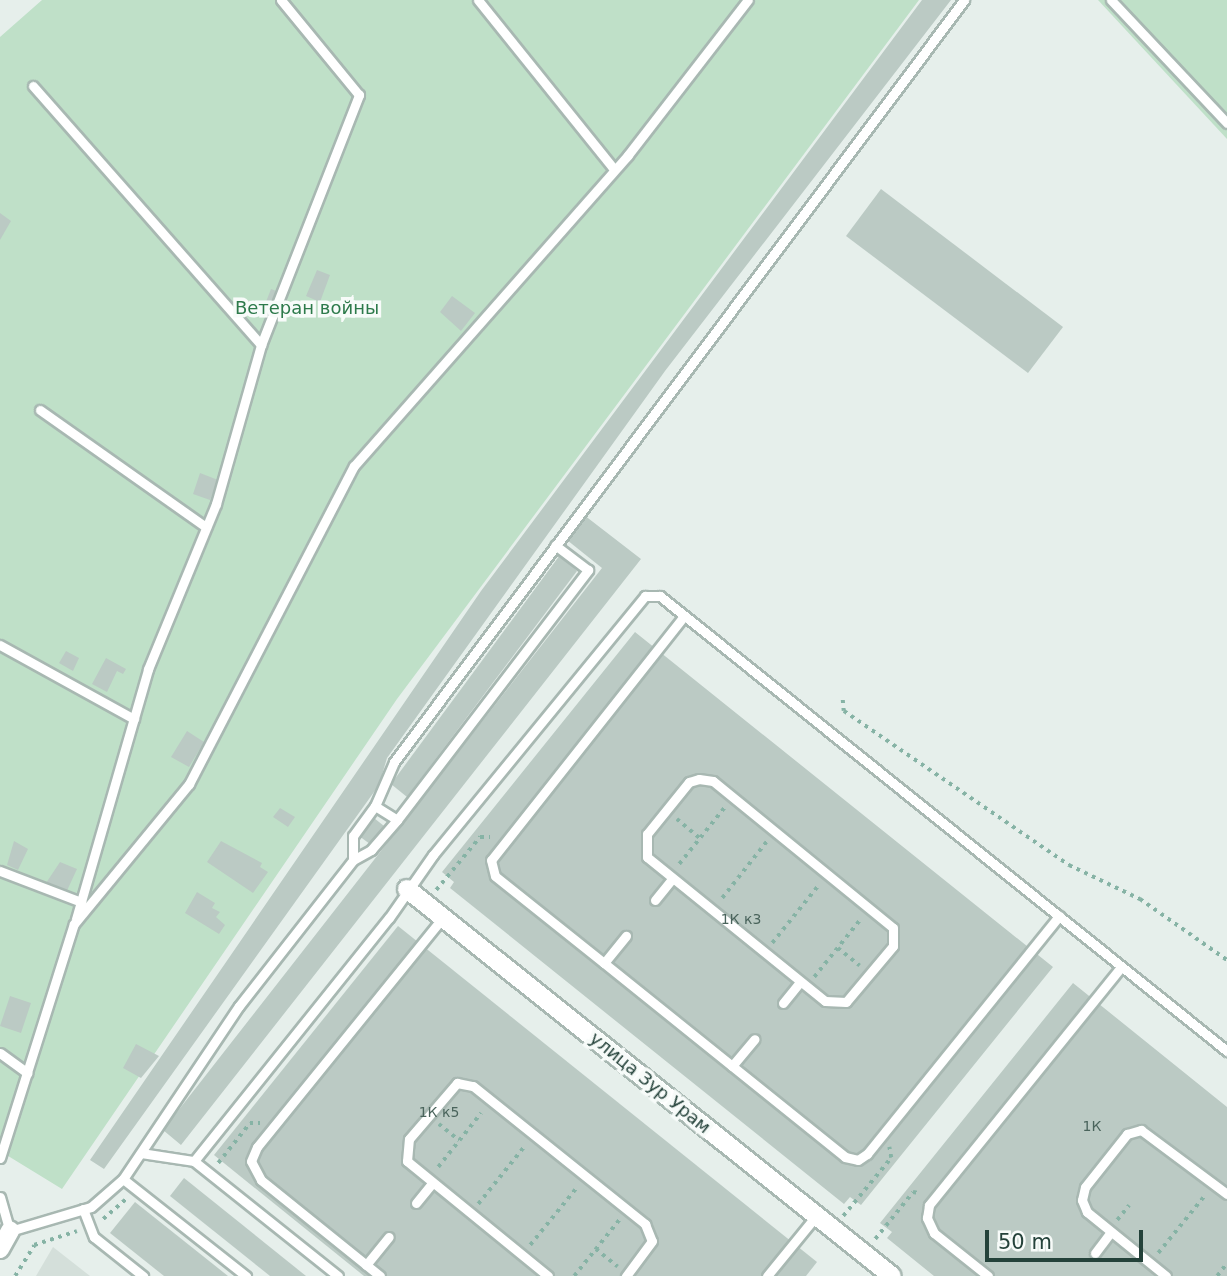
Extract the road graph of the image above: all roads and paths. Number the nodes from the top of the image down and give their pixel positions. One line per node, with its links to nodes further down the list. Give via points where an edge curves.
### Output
1 (281, 0): 9 (lane, via 359,95)
2 (478, 0): 8 (lane)
3 (748, 0): 8 (lane)
4 (964, 0): 12 (lane)
5 (1111, 0): 7 (lane)
6 (33, 86): 9 (lane)
7 (1227, 123)
8 (614, 169): 36 (lane, via 354,467 189,784)
9 (261, 345): 11 (lane)
10 (40, 410): 11 (lane)
11 (206, 527): 16 (lane, via 148,669)
12 (555, 545): 18 (lane, via 394,762); 20 (lane, via 588,570)
13 (684, 616): 29 (lane, via 660,596 640,598); 34 (lane); 41 (lane, via 491,860 495,876)
14 (0, 645): 16 (lane)
15 (843, 700): 40 (path, via 844,710 1069,865 1140,899)
16 (134, 719): 31 (lane)
17 (733, 797): 19 (lane, via 713,781 699,779 689,782); 21 (lane); 22 (path)
18 (375, 806): 20 (lane); 24 (lane, via 353,836)
19 (667, 811): 22 (path); 28 (lane, via 647,834 644,848 649,860)
20 (397, 820): 24 (lane, via 371,850)
21 (775, 831): 26 (lane); 33 (path)
22 (700, 838): 28 (path)
23 (476, 842): 27 (path)
24 (353, 860): 56 (lane, via 239,1006)
25 (0, 871): 31 (lane)
26 (828, 873): 32 (lane); 39 (path)
27 (448, 877)
28 (670, 878): 30 (lane); 33 (lane)
29 (407, 890): 35 (street, улица Зур Урам); 59 (lane)
30 (654, 900)
31 (81, 902): 36 (lane)
32 (870, 907): 38 (path); 43 (lane, via 895,934 893,946)
33 (712, 911): 39 (lane)
34 (1059, 916): 42 (lane); 49 (lane, via 863,1158 845,1157)
35 (443, 918): 73 (street, улица Зур Урам); 84 (lane, via 253,1153 252,1167 261,1180)
36 (74, 924): 50 (lane)
37 (626, 936): 41 (lane)
38 (838, 948): 43 (path); 44 (path)
39 (764, 953): 44 (lane)
40 (1227, 960)
41 (604, 963): 49 (lane)
42 (1121, 967): 47 (lane); 94 (lane, via 929,1205 927,1218 934,1233)
43 (870, 974): 44 (lane, via 839,1005 825,1002)
44 (803, 984): 45 (lane)
45 (783, 1003)
46 (755, 1039): 49 (lane)
47 (1227, 1051)
48 (0, 1053): 50 (lane)
49 (732, 1066)
50 (29, 1073): 57 (lane)
51 (492, 1100): 52 (lane, via 470,1084 457,1083); 54 (lane); 55 (path)
52 (428, 1115): 55 (path); 63 (lane, via 405,1152 410,1165)
53 (246, 1128): 58 (path)
54 (534, 1134): 61 (lane); 72 (path)
55 (460, 1140): 63 (path)
56 (141, 1153): 59 (lane); 62 (lane)
57 (0, 1158)
58 (220, 1160)
59 (194, 1161): 89 (lane)
60 (884, 1167): 68 (path)
61 (585, 1176): 71 (lane); 81 (path)
62 (124, 1178): 70 (lane); 88 (lane)
63 (430, 1181): 69 (lane); 72 (lane)
64 (1214, 1184): 66 (lane); 76 (lane, via 1151,1133 1132,1132 1083,1191 1087,1212); 82 (path)
65 (913, 1192): 74 (path)
66 (1227, 1194)
67 (0, 1197): 75 (lane)
68 (856, 1201)
69 (416, 1203)
70 (83, 1209): 75 (lane); 87 (lane, via 94,1237)
71 (627, 1209): 79 (path); 86 (lane, via 652,1236 650,1247)
72 (470, 1214): 81 (lane)
73 (816, 1216): 85 (street, улица Зур Урам); 93 (lane)
74 (885, 1226)
75 (10, 1231): 78 (street)
76 (1111, 1232): 80 (lane); 82 (lane)
77 (389, 1237): 84 (lane)
78 (0, 1248)
79 (596, 1249): 86 (path); 92 (path)
80 (1095, 1253)
81 (522, 1255): 91 (lane)
82 (1150, 1263): 95 (lane)
83 (1227, 1263): 96 (path)
84 (366, 1265): 90 (lane)
85 (882, 1273)
86 (627, 1275)
87 (143, 1276)
88 (246, 1276)
89 (338, 1276)
90 (380, 1276)
91 (548, 1276)
92 (574, 1276)
93 (767, 1276)
94 (988, 1276)
95 (1166, 1276)
96 (1217, 1276)

